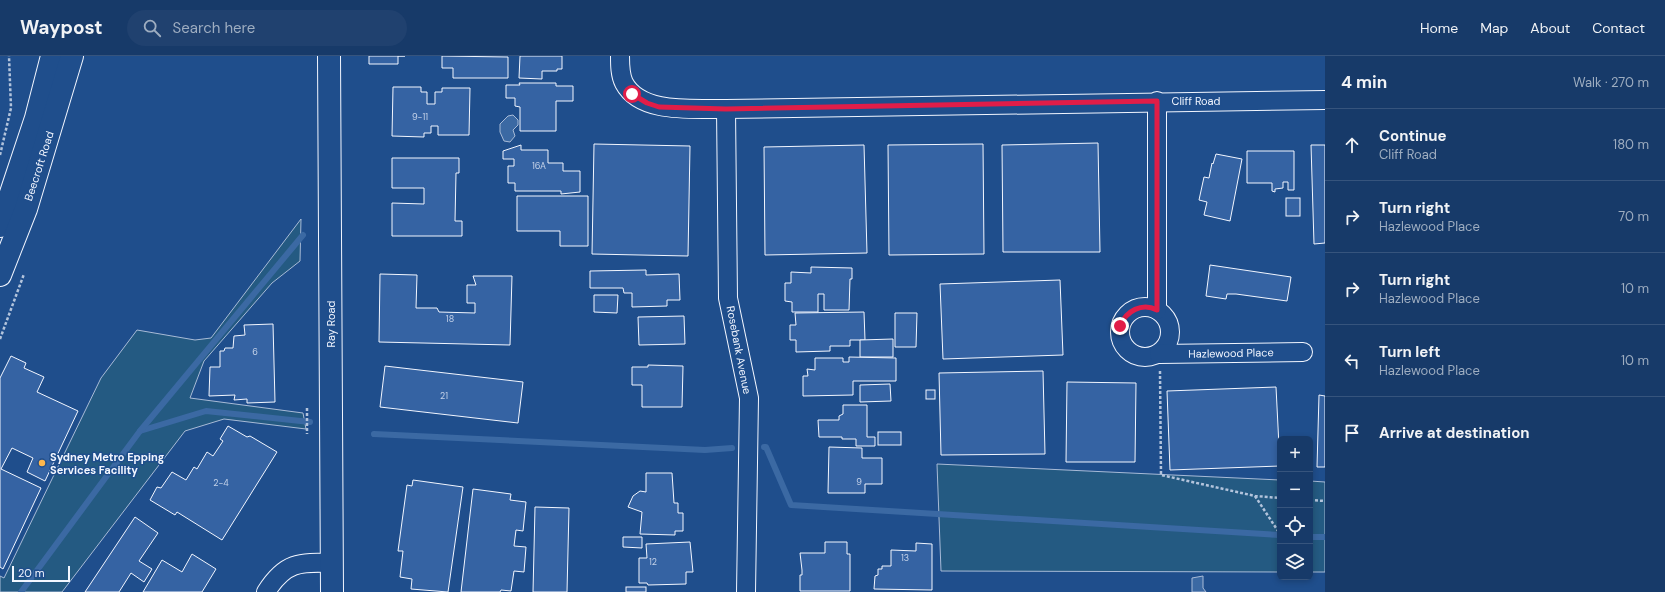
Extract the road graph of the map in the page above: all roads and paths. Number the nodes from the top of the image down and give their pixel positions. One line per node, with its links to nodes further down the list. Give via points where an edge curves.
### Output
1 (9, 56): 9 (path, via 11,108)
2 (52, 56): 10 (street, Beecroft Road, via 36,118)
3 (72, 56): 11 (street, Beecroft Road, via 26,209)
4 (329, 56): 22 (street, Ray Road)
5 (620, 56): 8 (street, Cliff Road, via 620,71 624,83 632,94 647,103 659,107)
6 (1325, 100): 7 (street, Cliff Road)
7 (1157, 101): 8 (street, Cliff Road); 12 (street)
8 (726, 109): 25 (street, Rosebank Avenue, via 728,298 749,398)
9 (0, 155)
10 (0, 226)
11 (0, 275)
12 (1157, 310): 14 (street, via 1166,319 1169,327 1167,343); 14 (street, Hazlewood Place, via 1136,308 1123,319 1120,334 1122,342 1132,354 1148,357)
13 (1304, 352): 14 (street, Hazlewood Place)
14 (1159, 354): 17 (path, via 1161,475)
15 (306, 408): 16 (path)
16 (307, 434)
17 (1255, 496): 18 (path); 21 (path)
18 (1277, 498)
19 (1313, 500): 20 (path)
20 (1325, 501)
21 (1277, 529)
22 (332, 563): 23 (street, via 304,562 284,570); 24 (street, Ray Road)
23 (266, 592)
24 (332, 592)
25 (746, 592)

